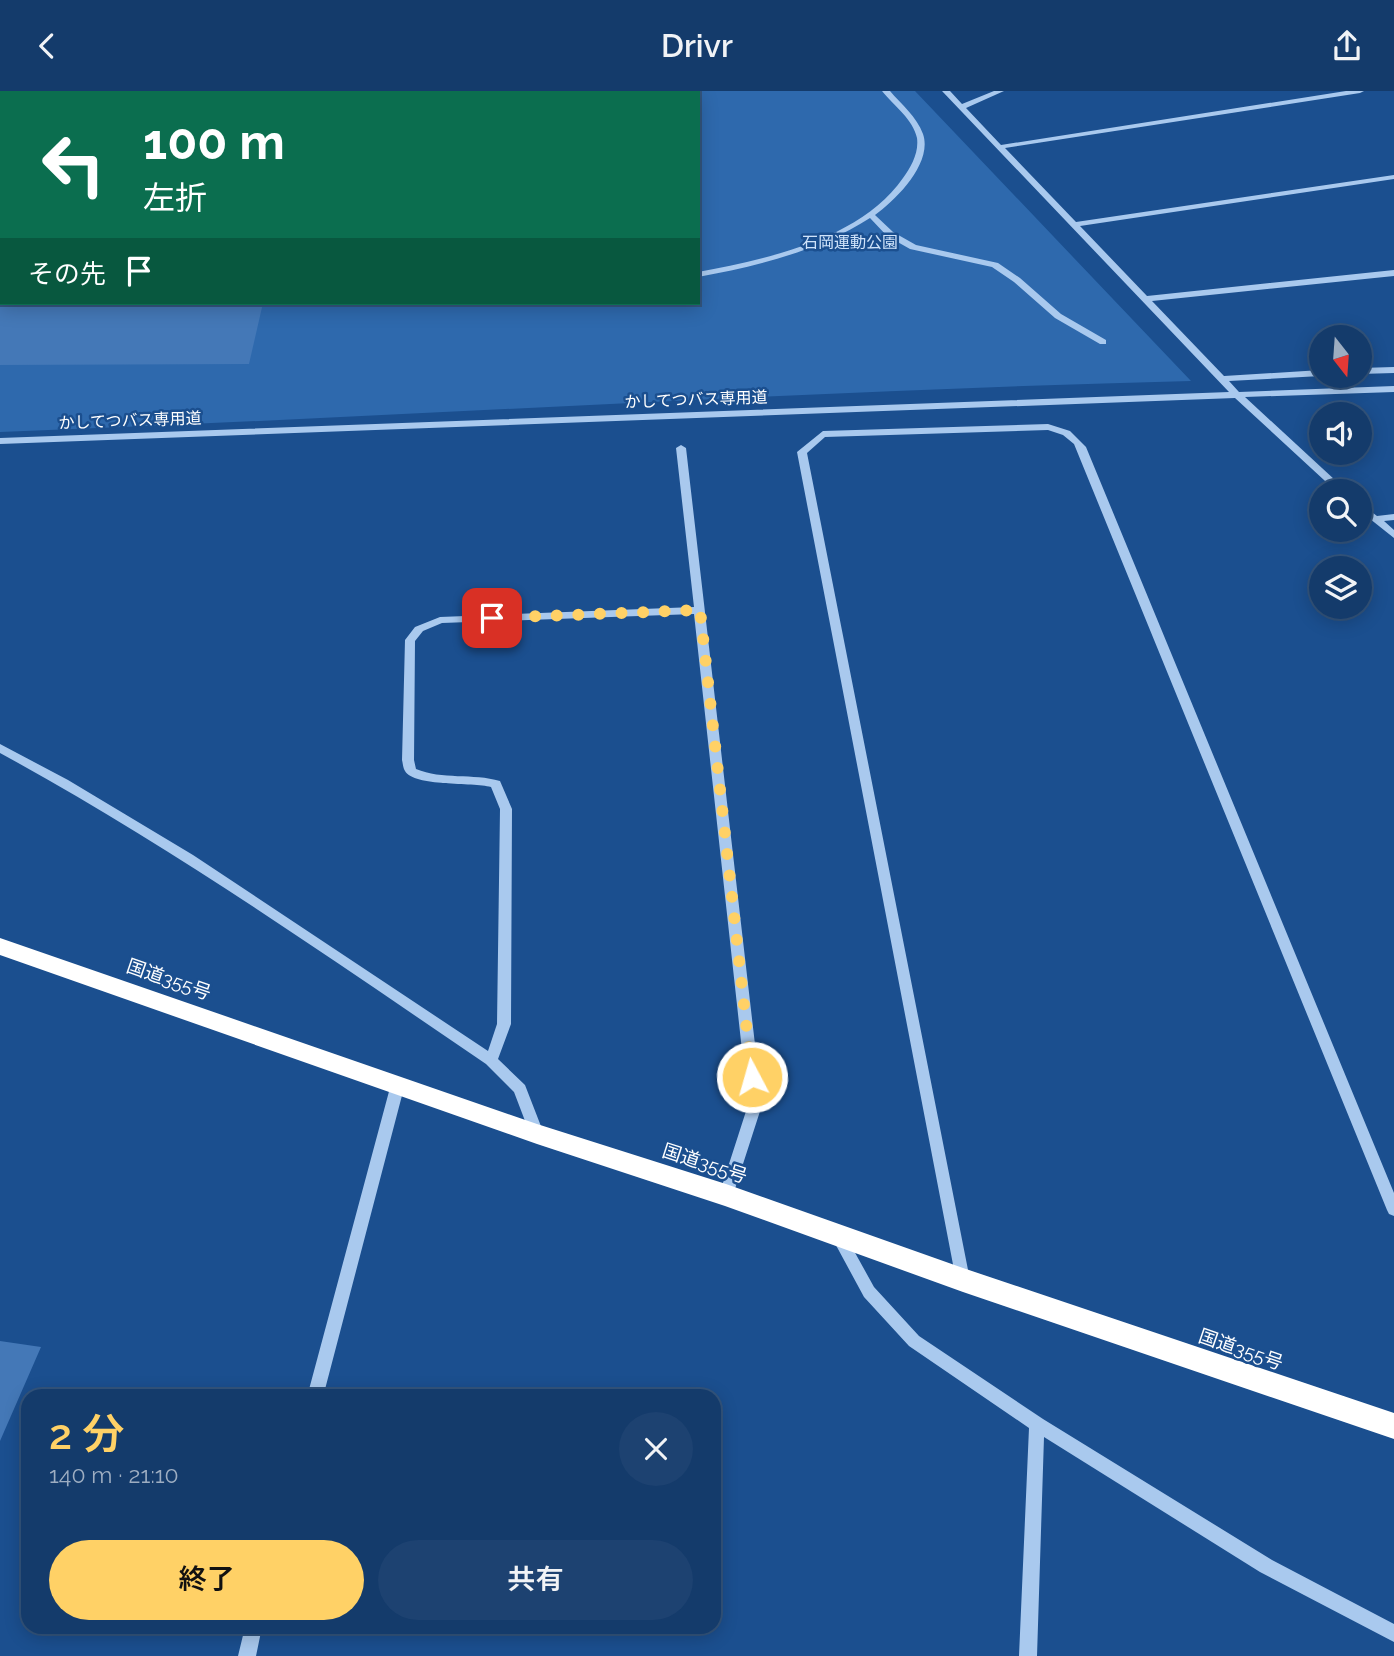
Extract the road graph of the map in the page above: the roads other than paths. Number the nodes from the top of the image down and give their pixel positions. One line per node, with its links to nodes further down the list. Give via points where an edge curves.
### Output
1 (886, 91): 8 (street, via 919,132 921,151 900,191)
2 (946, 91): 5 (street)
3 (1000, 91): 5 (street)
4 (1360, 91): 6 (street)
5 (961, 107): 6 (street)
6 (1000, 147): 9 (street)
7 (1394, 177): 9 (street)
8 (870, 214): 11 (street, via 808,247); 13 (street, via 913,247 995,265 1058,316)
9 (1074, 225): 12 (street)
10 (1394, 273): 12 (street)
11 (700, 275)
12 (1144, 299): 17 (street)
13 (1103, 342)
14 (1394, 370): 15 (street)
15 (1372, 371)
16 (1309, 374): 17 (street)
17 (1220, 379): 19 (street)
18 (1394, 389): 19 (street, かしてつバス専用道)
19 (1237, 395): 20 (street, かしてつバス専用道); 22 (street)
20 (0, 441)
21 (681, 448): 27 (street)
22 (1329, 479)
23 (1372, 516): 25 (street)
24 (1394, 517): 25 (street)
25 (1375, 519): 26 (street)
26 (1394, 535)
27 (700, 610): 30 (street, via 440,620 419,629 410,641 411,771 424,778 482,779 496,784 506,809 504,1024); 33 (street, via 755,1105)
28 (0, 748): 30 (street, via 64,781 231,884)
29 (0, 946): 31 (highway, 国道355号)
30 (491, 1060): 32 (street, via 520,1089)
31 (398, 1084): 32 (highway, 国道355号); 37 (street)
32 (537, 1134): 33 (highway, 国道355号)
33 (726, 1195): 35 (highway, 国道355号)
34 (1394, 1209): 36 (street, via 1074,437 1048,427 823,434 802,452)
35 (837, 1234): 36 (highway, 国道355号); 38 (street, via 869,1292 914,1341)
36 (963, 1280): 39 (highway, 国道355号)
37 (317, 1389)
38 (1037, 1424): 40 (street, via 1266,1566); 43 (street)
39 (1394, 1426)
40 (1394, 1633)
41 (252, 1634): 42 (street)
42 (247, 1656)
43 (1028, 1656)

